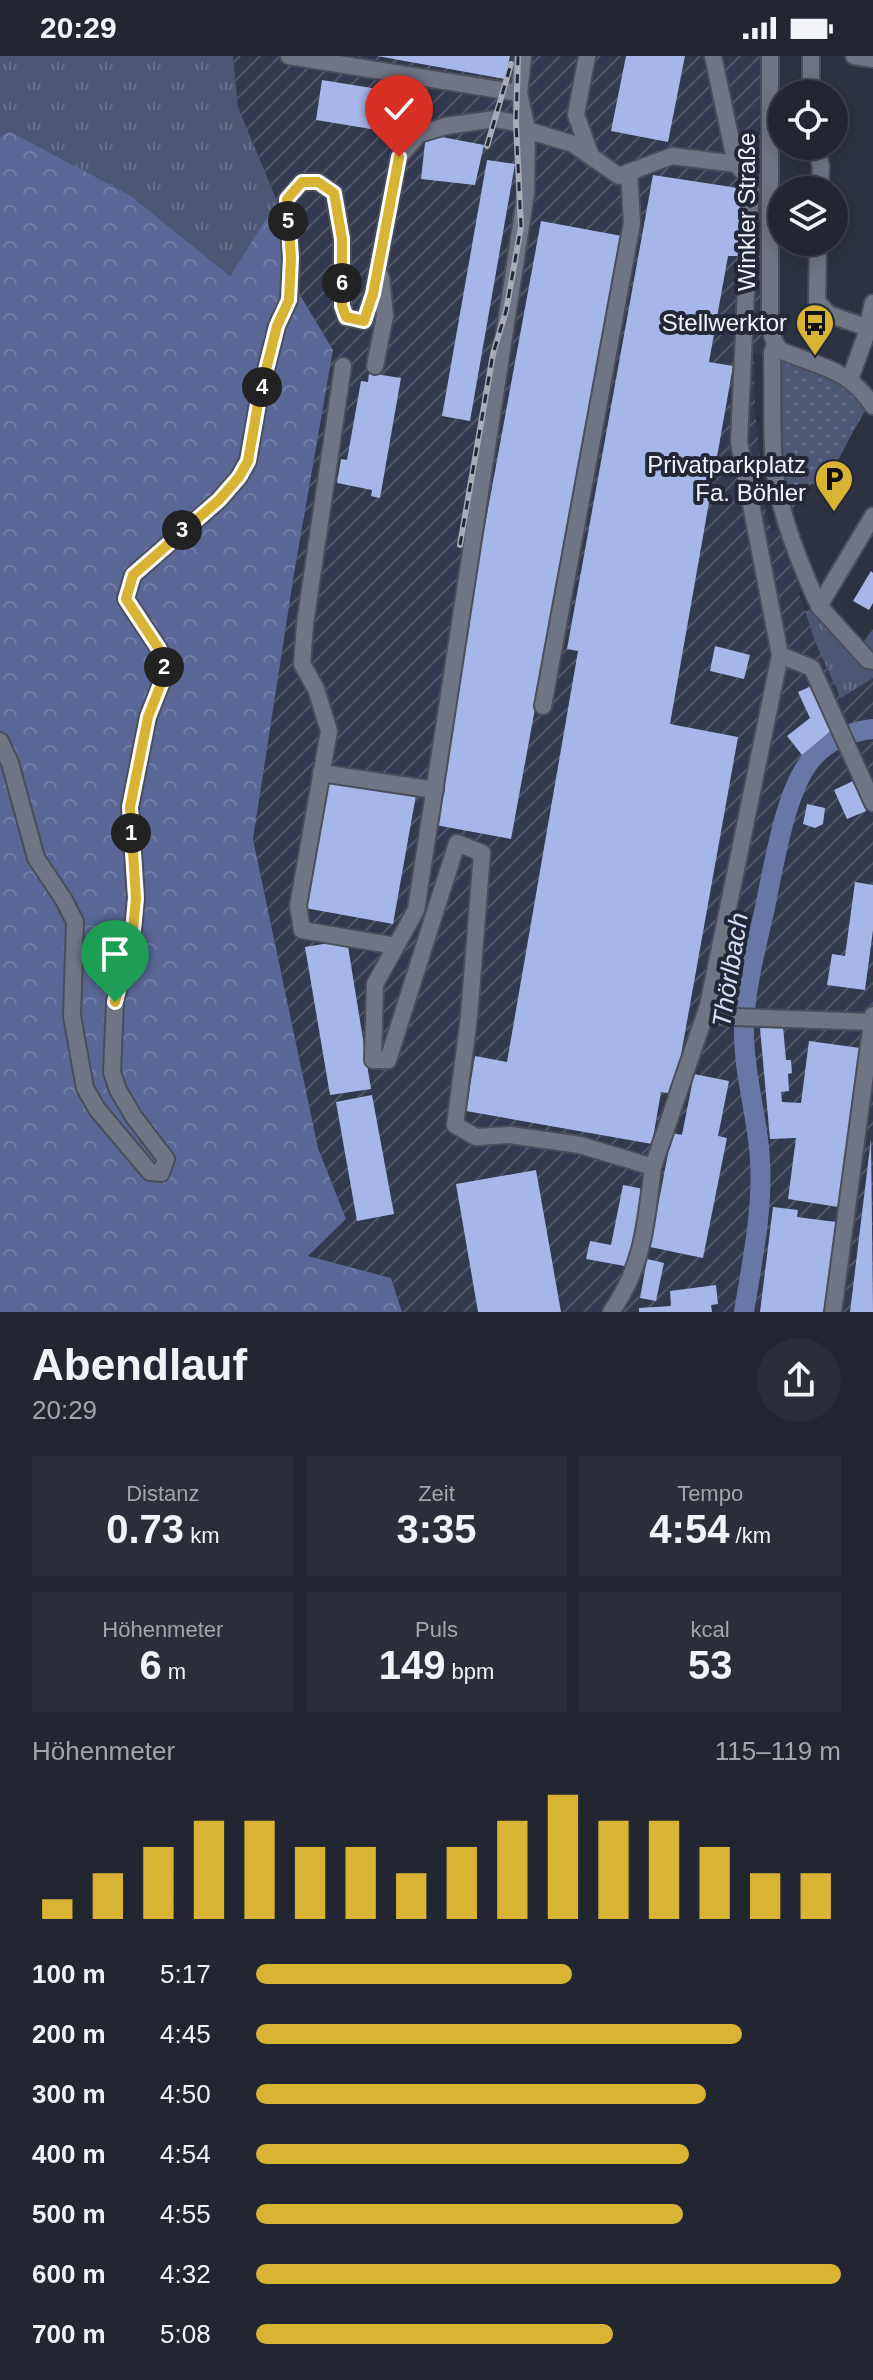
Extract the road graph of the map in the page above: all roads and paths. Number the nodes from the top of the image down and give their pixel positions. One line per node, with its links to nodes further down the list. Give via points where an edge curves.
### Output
1 (289, 56): 10 (street)
2 (523, 56): 10 (street)
3 (587, 56): 12 (street, via 576,115)
4 (713, 56): 13 (street)
5 (770, 56): 19 (street, Winkler Straße, via 770,328)
6 (811, 56): 9 (street)
7 (854, 56): 8 (street)
8 (873, 59)
9 (811, 80)
10 (519, 93): 11 (street)
11 (527, 130): 12 (street, via 573,144); 16 (street, via 495,119 419,134 399,157); 31 (street, via 526,193)
12 (591, 156): 14 (street, via 619,176)
13 (736, 164): 14 (street, via 672,156); 26 (street, via 751,181 739,442)
14 (629, 172): 28 (street, via 632,223)
15 (818, 256): 18 (street, via 817,301 828,314)
16 (380, 259): 21 (street, via 385,316); 29 (street, via 364,321 346,317 334,193 318,182 302,182 287,199 289,300 277,326 248,461 219,500 152,556 128,586 126,599 164,661 130,807 136,898 115,1002 112,1072 134,1117 166,1159 161,1173 150,1172 85,1088 72,1016 75,922 36,858)
17 (873, 303): 18 (street)
18 (868, 328): 22 (street)
19 (775, 344): 22 (street); 25 (street, Winkler Straße, via 776,477 789,529)
20 (343, 366): 30 (street, via 302,664 329,731)
21 (375, 366)
22 (850, 379): 23 (street)
23 (873, 406)
24 (873, 516): 25 (street)
25 (819, 606): 27 (street)
26 (780, 655): 32 (street, via 812,668); 35 (street)
27 (873, 661)
28 (543, 706)
29 (0, 741)
30 (321, 773): 31 (street); 33 (street, via 298,906 302,930)
31 (435, 790): 33 (street, via 416,910)
32 (873, 803)
33 (396, 946): 37 (street, via 375,984 373,1060 388,1060 457,843 482,853 455,1125 476,1137 510,1135 580,1145)
34 (873, 1015): 36 (street)
35 (705, 1016): 36 (street); 37 (street)
36 (872, 1022): 39 (street)
37 (653, 1167): 38 (street, via 643,1247)
38 (611, 1312)
39 (833, 1312)

